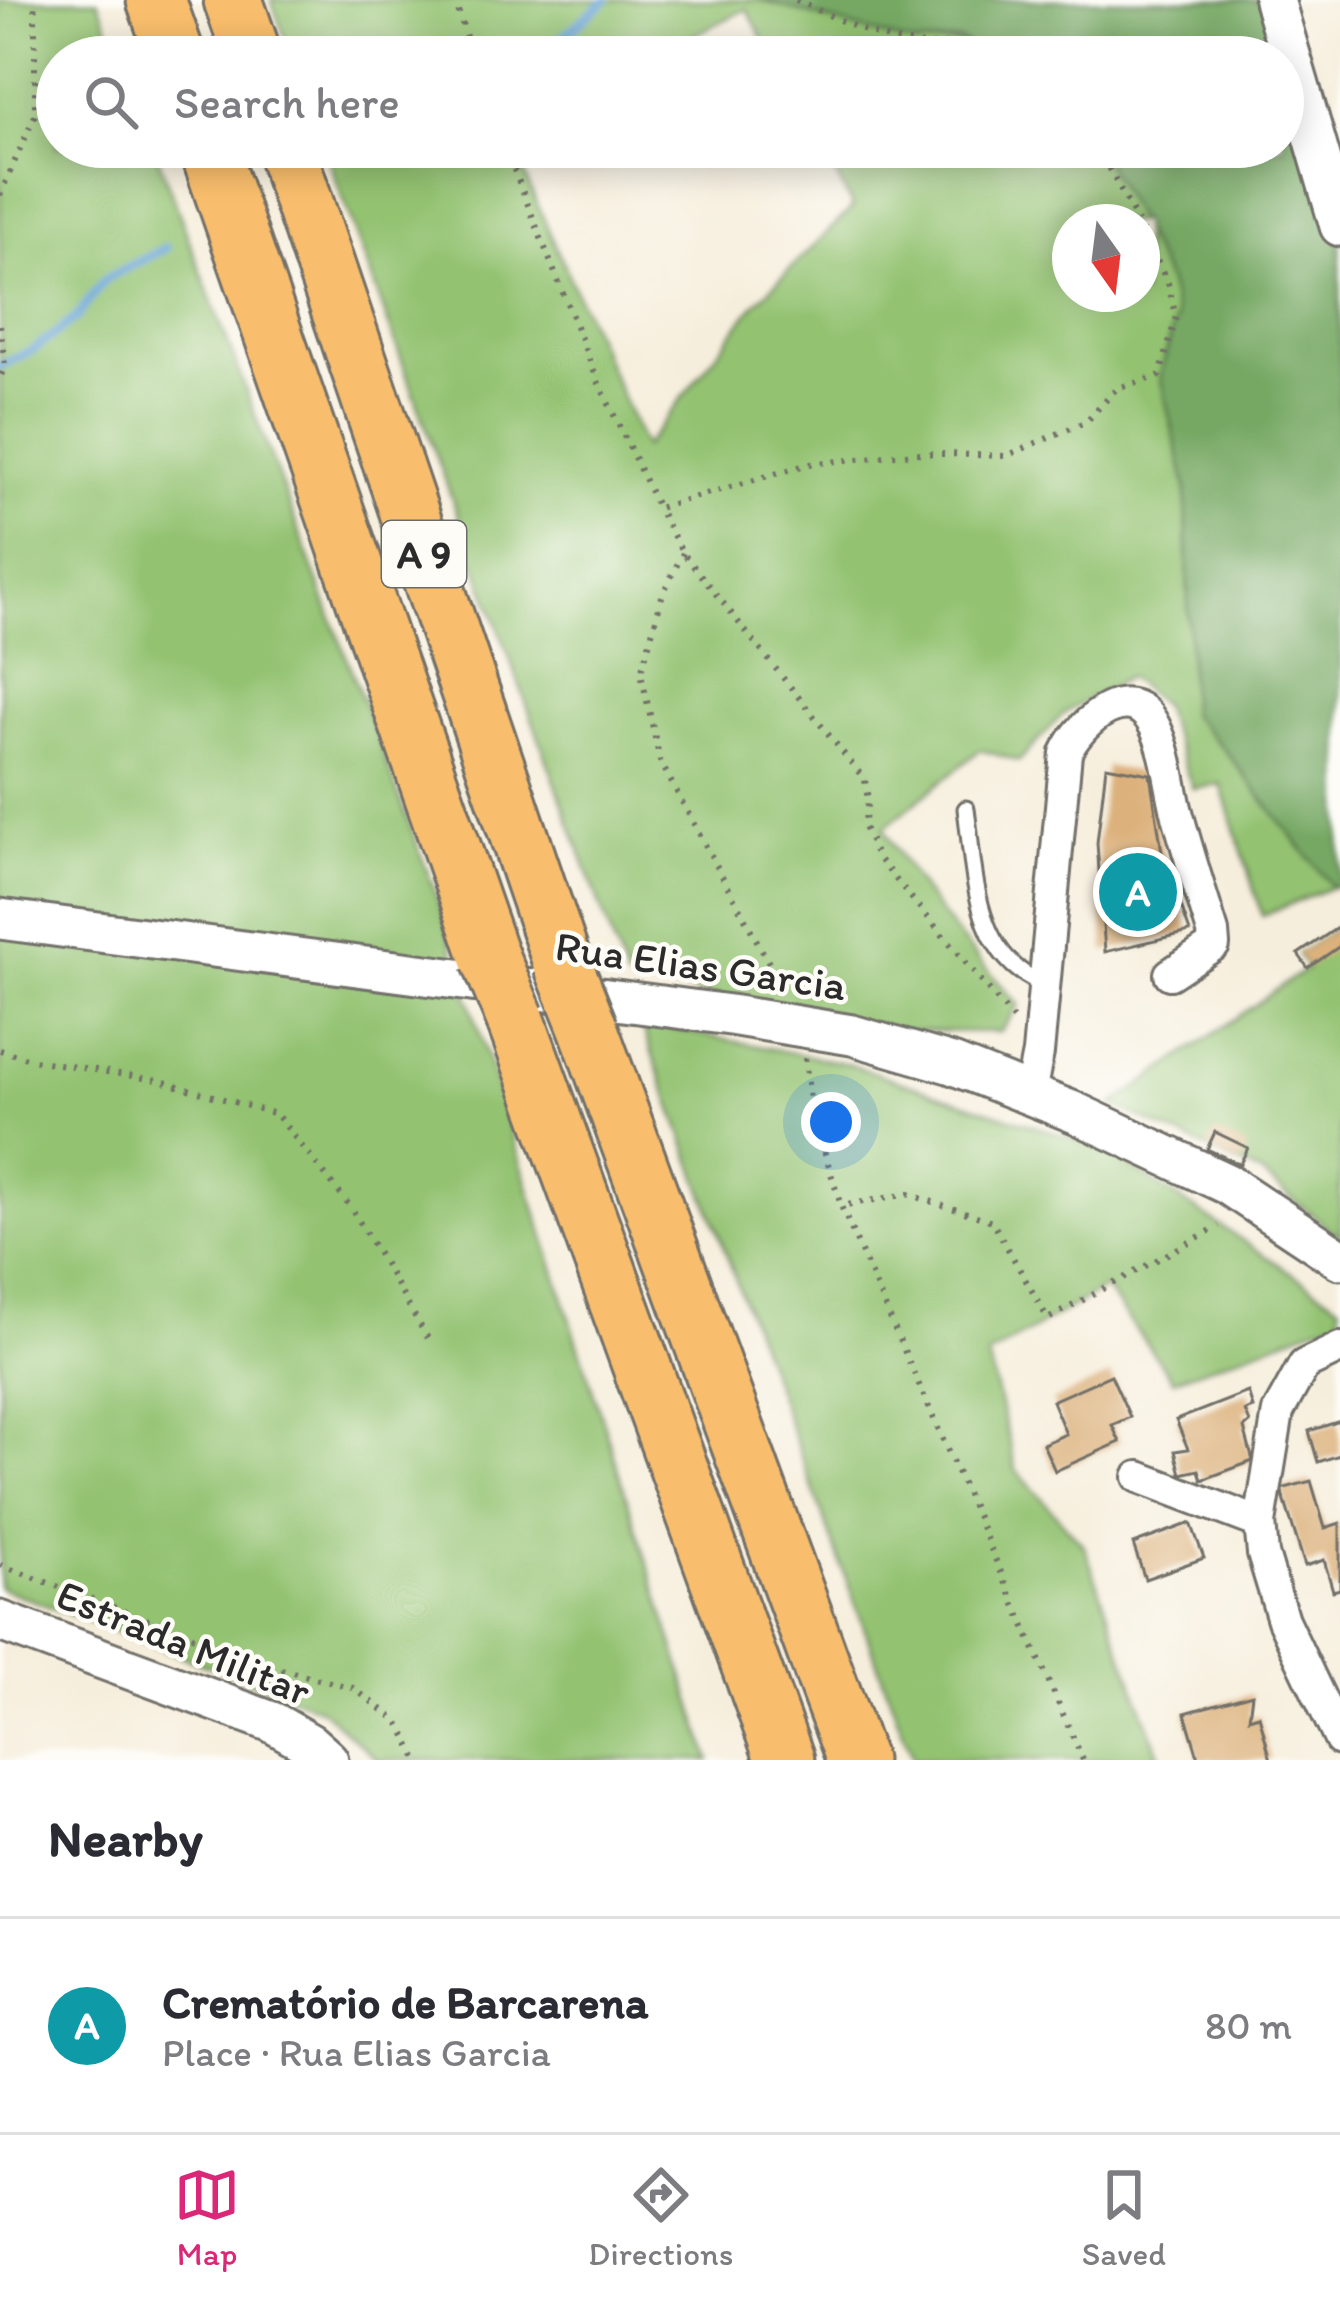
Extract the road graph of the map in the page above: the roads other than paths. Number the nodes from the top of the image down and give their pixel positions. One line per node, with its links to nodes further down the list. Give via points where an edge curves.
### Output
1 (156, 0): 4 (highway)
2 (233, 0): 5 (highway)
3 (1274, 0): 6 (street)
4 (169, 36)
5 (246, 36)
6 (1285, 36)
7 (1304, 103): 10 (street)
8 (215, 168): 23 (highway, A 9, bridge, via 490,958)
9 (292, 168): 24 (highway, A 9, bridge, via 562,962)
10 (1340, 226)
11 (967, 809): 14 (lane, via 983,923 1026,977)
12 (0, 919): 15 (street, Rua Elias Garcia, via 801,1027 892,1047)
13 (1170, 974): 14 (street, via 1208,952 1213,932 1157,729 1144,712 1119,706 1084,723 1066,753)
14 (1044, 984): 15 (street)
15 (1030, 1094): 16 (street, Rua Elias Garcia, via 1227,1184)
16 (1340, 1259)
17 (1340, 1348): 19 (street, via 1304,1365 1278,1412)
18 (1139, 1477): 19 (street)
19 (1260, 1523): 21 (street, via 1283,1620)
20 (0, 1621): 22 (street, Estrada Militar, via 272,1722)
21 (1340, 1740)
22 (328, 1760)
23 (785, 1760)
24 (856, 1760)

